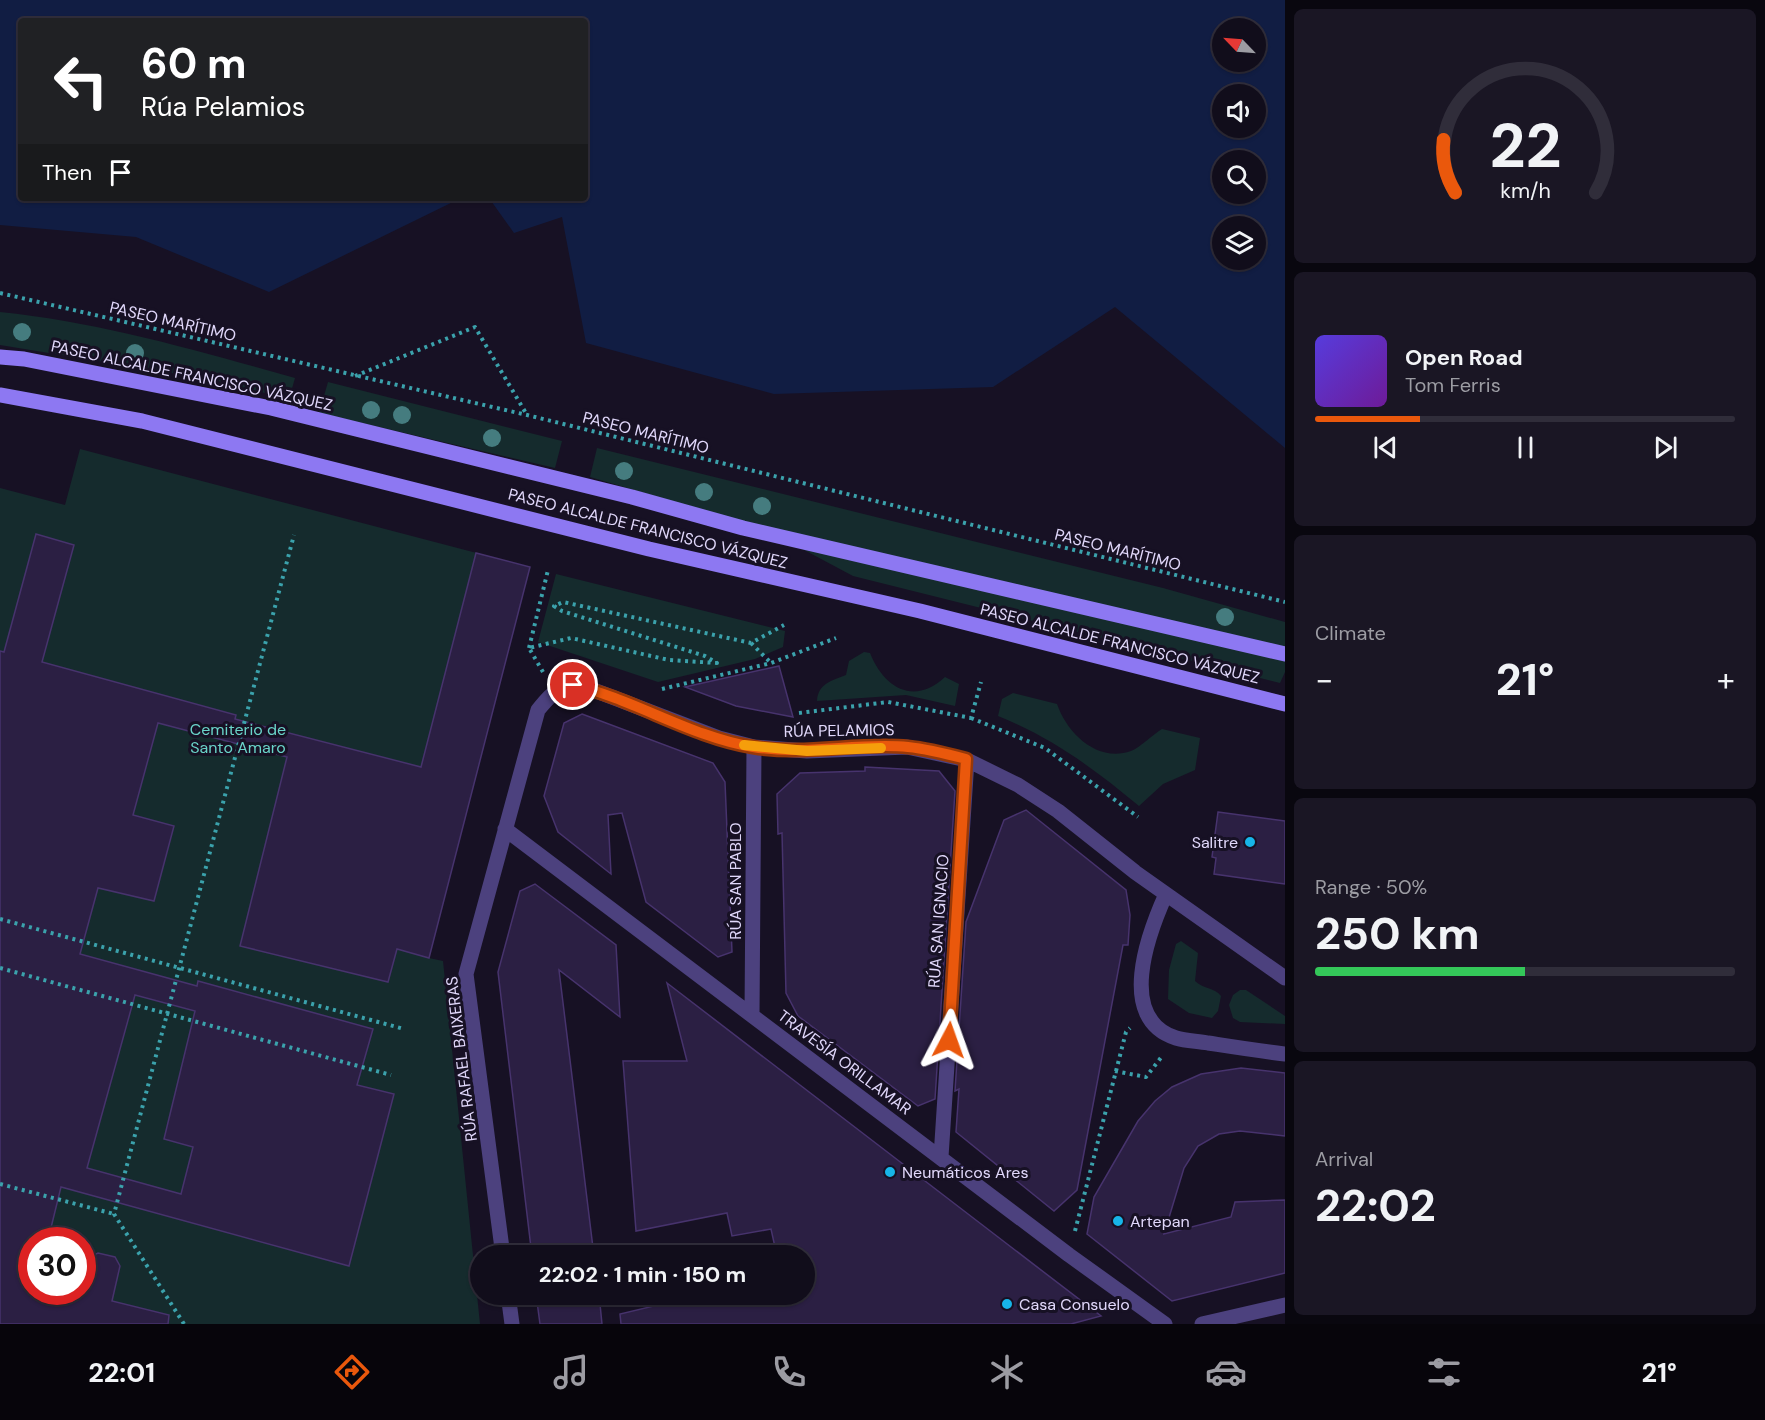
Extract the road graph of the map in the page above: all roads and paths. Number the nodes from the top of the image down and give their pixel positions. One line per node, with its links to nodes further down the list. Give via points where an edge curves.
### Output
1 (0, 293): 3 (path, PASEO MARÍTIMO)
2 (0, 357): 13 (main road, PASEO ALCALDE FRANCISCO VÁZQUEZ, via 271,408 743,528)
3 (355, 377): 5 (path, PASEO MARÍTIMO); 5 (path, via 475,327)
4 (0, 395): 18 (main road, PASEO ALCALDE FRANCISCO VÁZQUEZ, via 142,422)
5 (526, 415): 8 (path, PASEO MARÍTIMO)
6 (294, 535): 28 (path)
7 (548, 570): 12 (path)
8 (1285, 602)
9 (784, 625): 11 (path)
10 (836, 638): 14 (path)
11 (751, 643): 12 (path, via 563,602 554,606 562,612 717,663 669,660 571,638); 14 (path)
12 (529, 648): 17 (path)
13 (1285, 654)
14 (771, 663): 16 (path)
15 (981, 682): 20 (path)
16 (661, 690)
17 (553, 691): 21 (street, RÚA PELAMIOS, via 573,685 591,689); 24 (street, RÚA RAFAEL BAIXERAS, via 538,710)
18 (1285, 704)
19 (799, 713): 20 (path, via 888,702)
20 (971, 718): 23 (path, via 1046,748)
21 (753, 747): 22 (street, RÚA PELAMIOS, via 807,751 907,747); 31 (street, RÚA SAN PABLO)
22 (966, 759): 25 (street, RÚA PELAMIOS, via 1058,811); 38 (street, RÚA SAN IGNACIO)
23 (1138, 817)
24 (505, 829): 31 (street, TRAVESÍA ORILLAMAR); 42 (street, RÚA RAFAEL BAIXERAS, via 466,974)
25 (1166, 894): 29 (street, RÚA PELAMIOS); 34 (street, via 1153,922 1140,983 1146,1014 1155,1027)
26 (0, 919): 28 (path)
27 (0, 968): 30 (path)
28 (179, 968): 30 (path); 32 (path)
29 (1285, 978)
30 (168, 1014): 37 (path); 40 (path)
31 (752, 1014): 38 (street, TRAVESÍA ORILLAMAR)
32 (404, 1029)
33 (1126, 1032): 36 (path)
34 (1176, 1038): 35 (street); 36 (path, via 1146,1077)
35 (1285, 1054)
36 (1115, 1071): 41 (path)
37 (391, 1075)
38 (941, 1157): 47 (street, TRAVESÍA ORILLAMAR)
39 (0, 1184): 40 (path)
40 (114, 1214): 45 (path)
41 (1077, 1224)
42 (502, 1245)
43 (509, 1305): 46 (street)
44 (1285, 1305): 48 (street)
45 (184, 1324)
46 (512, 1324)
47 (1165, 1324)
48 (1202, 1324)

